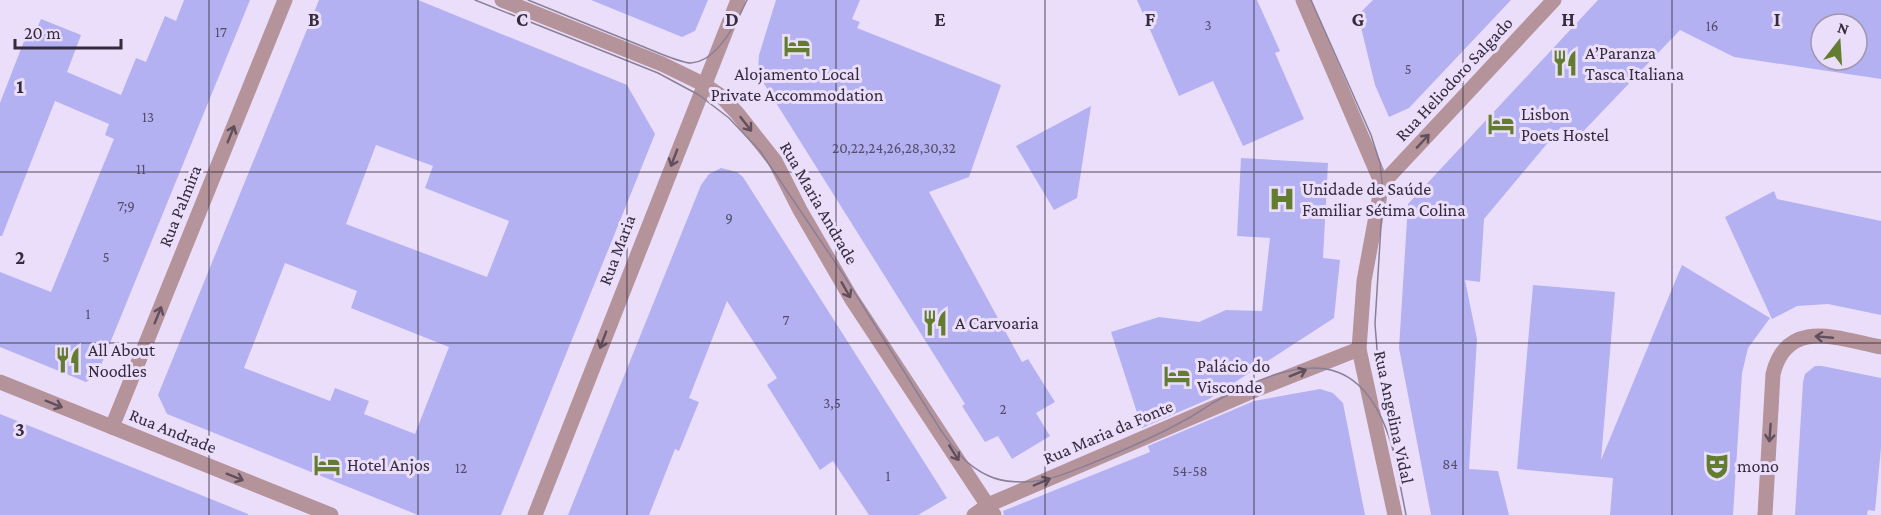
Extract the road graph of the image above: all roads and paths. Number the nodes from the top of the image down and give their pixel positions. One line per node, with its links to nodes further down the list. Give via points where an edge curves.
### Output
1 (285, 0): 11 (street, Rua Palmira, one-way to 1)
2 (502, 0): 6 (street, Rua Maria Andrade)
3 (738, 0): 6 (street, Rua Maria)
4 (1303, 0): 7 (street)
5 (1554, 0): 7 (street, Rua Heliodoro Salgado, one-way to 5)
6 (703, 84): 12 (street, Rua Maria Andrade, one-way to 12, via 737,113 775,161 851,298); 14 (street, Rua Maria, one-way to 14)
7 (1383, 184): 9 (street, Rua Angelina Vidal, via 1364,281)
8 (1881, 347): 17 (street, one-way to 17, via 1821,335 1805,336 1788,344 1773,374)
9 (1359, 349): 12 (street, Rua Maria da Fonte, one-way to 9, via 1226,403); 16 (street, Rua Angelina Vidal)
10 (0, 382): 11 (street, Rua Andrade, one-way to 11)
11 (112, 427): 13 (street, Rua Andrade, one-way to 13)
12 (991, 510): 15 (street, Rua Maria da Fonte)
13 (331, 515)
14 (535, 515)
15 (974, 515)
16 (1395, 515)
17 (1765, 515)

